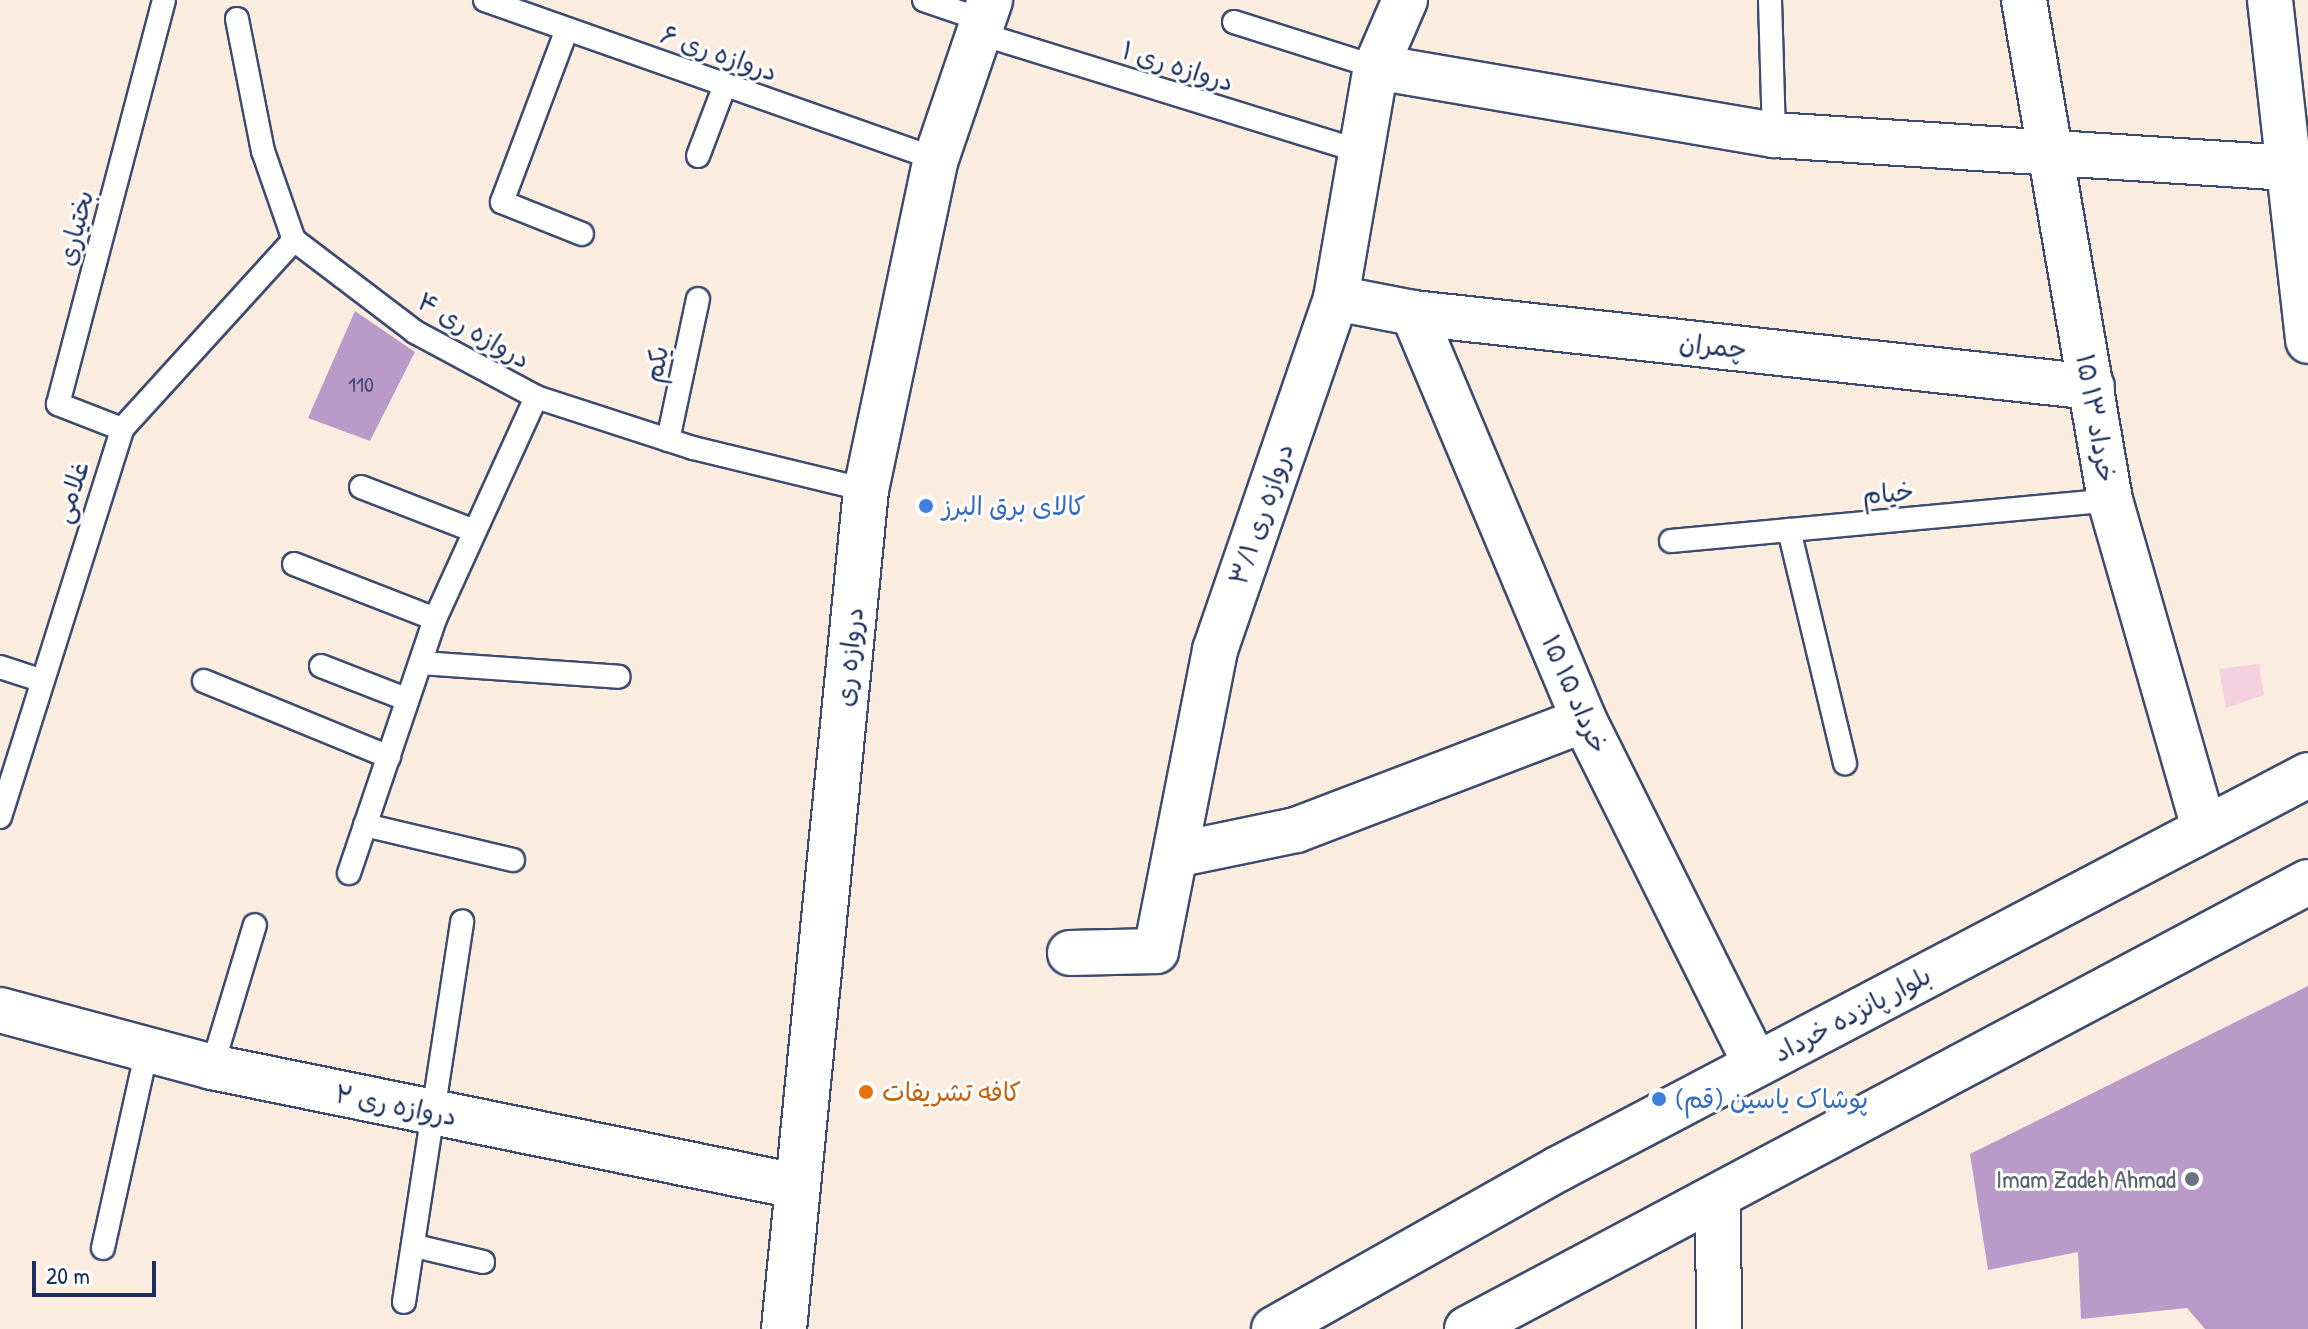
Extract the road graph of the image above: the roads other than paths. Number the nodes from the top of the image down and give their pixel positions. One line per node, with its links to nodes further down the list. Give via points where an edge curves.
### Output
1 (164, 0): 28 (lane, بختیاری, via 58,404)
2 (485, 0): 11 (lane, دروازه ری ۶)
3 (924, 0): 8 (lane, دروازه ری ۱)
4 (1405, 0): 12 (street, دروازه ری ۳/۱)
5 (1770, 0): 14 (lane)
6 (2024, 0): 17 (street, ۱۵ خرداد ۱۳)
7 (2270, 0): 19 (street)
8 (983, 18): 15 (lane, دروازه ری ۱); 18 (street, دروازه ری)
9 (237, 19): 21 (lane, via 263,151)
10 (1234, 22): 12 (lane)
11 (567, 29): 13 (lane, دروازه ری ۶); 20 (lane, via 502,202)
12 (1376, 67): 14 (street); 15 (street, دروازه ری ۳/۱)
13 (725, 85): 16 (lane); 18 (lane, دروازه ری ۶)
14 (1774, 135): 17 (street)
15 (1362, 152): 22 (street, دروازه ری ۳/۱)
16 (698, 156)
17 (2048, 157): 19 (street); 26 (street, ۱۵ خرداد ۱۳)
18 (936, 159): 31 (street, دروازه ری)
19 (2288, 168): 25 (street)
20 (582, 234)
21 (294, 240): 27 (lane, دروازه ری ۴, via 415,332); 28 (lane, غلامی)
22 (1336, 298): 24 (street, چمران); 52 (street, دروازه ری ۳/۱, via 1215,650)
23 (698, 299): 29 (lane, یکم)
24 (1413, 313): 26 (street, چمران); 45 (street, ۱۵ خرداد ۱۵)
25 (2308, 341)
26 (2092, 387): 32 (street, ۱۵ خرداد ۱۳)
27 (536, 397): 29 (lane, دروازه ری ۴); 33 (lane)
28 (122, 429): 42 (lane, غلامی)
29 (668, 440): 31 (lane, دروازه ری ۴)
30 (361, 487): 33 (lane)
31 (866, 490): 64 (street, دروازه ری)
32 (2110, 500): 34 (lane, خیام); 51 (street, ۱۵ خرداد ۱۳)
33 (472, 530): 37 (lane)
34 (1789, 530): 35 (lane, خیام); 47 (lane)
35 (1671, 541)
36 (294, 564): 37 (lane)
37 (435, 619): 38 (lane)
38 (421, 663): 41 (lane); 44 (lane)
39 (321, 666): 44 (lane)
40 (0, 667): 42 (lane)
41 (619, 677)
42 (38, 679): 49 (lane, غلامی)
43 (204, 681): 46 (lane)
44 (408, 700): 46 (lane)
45 (1584, 720): 52 (street, via 1296,830); 61 (street, ۱۵ خرداد ۱۵)
46 (389, 757): 50 (lane)
47 (1845, 763)
48 (2308, 775): 51 (street, بلوار پانزده خرداد)
49 (2, 805)
50 (365, 825): 53 (lane); 54 (lane)
51 (2204, 828): 61 (street, بلوار پانزده خرداد)
52 (1180, 854): 58 (street, دروازه ری ۳/۱, via 1156,951)
53 (513, 860)
54 (349, 873)
55 (2308, 882): 65 (street)
56 (462, 921): 63 (lane)
57 (255, 925): 62 (lane)
58 (1070, 953)
59 (0, 1010): 60 (street, دروازه ری ۲)
60 (147, 1050): 62 (street, دروازه ری ۲); 67 (lane)
61 (1756, 1065): 71 (street, بلوار پانزده خرداد)
62 (212, 1067): 63 (street, دروازه ری ۲)
63 (436, 1113): 64 (street, دروازه ری ۲); 66 (lane)
64 (796, 1186): 70 (street, دروازه ری)
65 (1718, 1196): 72 (street); 73 (street)
66 (415, 1246): 68 (lane); 69 (lane)
67 (103, 1248)
68 (483, 1262)
69 (404, 1302)
70 (784, 1329)
71 (1274, 1329)
72 (1467, 1329)
73 (1719, 1329)

